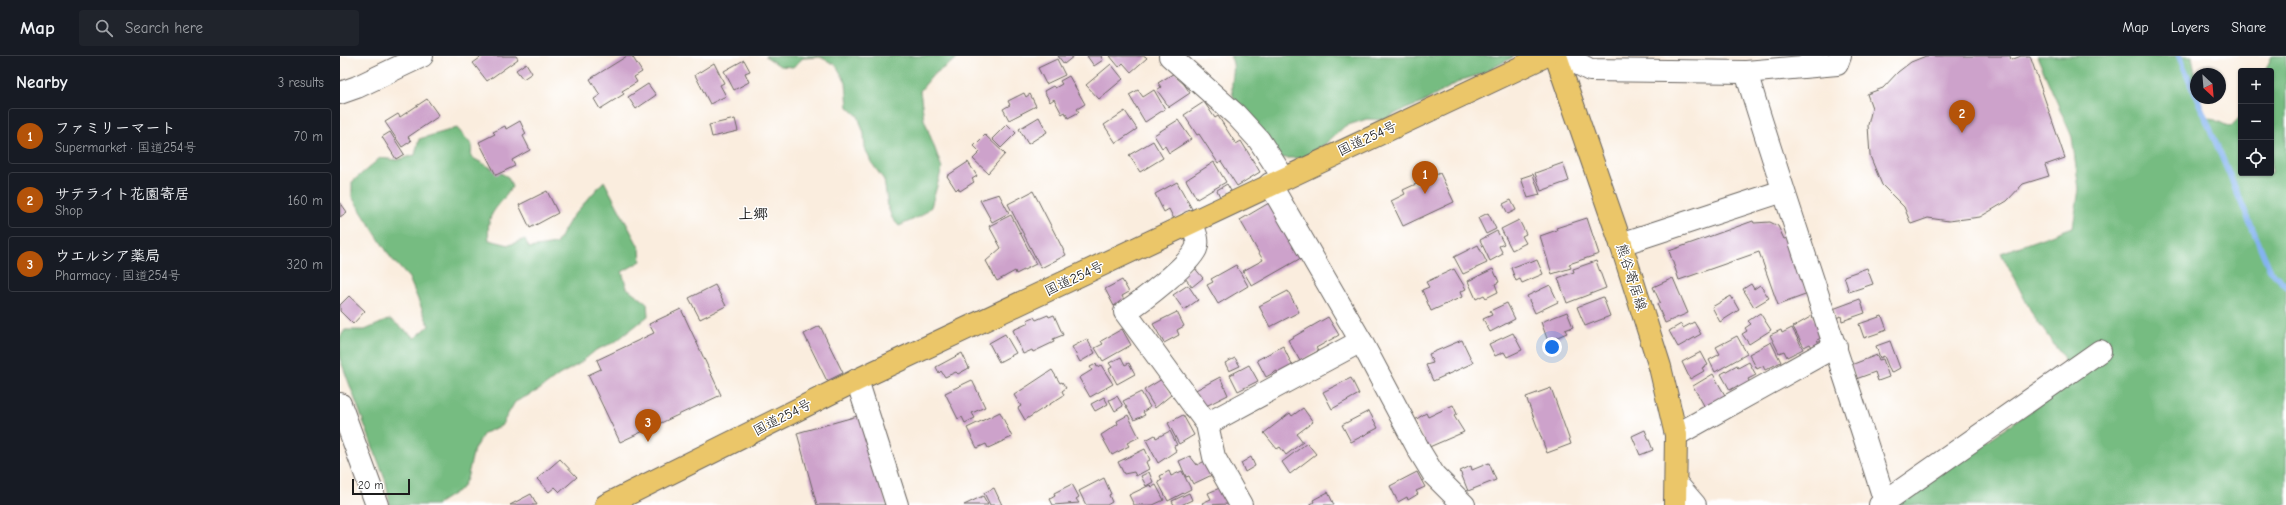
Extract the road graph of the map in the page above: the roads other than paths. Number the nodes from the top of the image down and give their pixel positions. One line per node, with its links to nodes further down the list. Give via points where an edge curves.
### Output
1 (422, 56): 8 (street)
2 (1170, 56): 9 (street, via 1236,115 1259,140)
3 (1545, 56): 9 (main road, 国道254号)
4 (1556, 56): 12 (main road, 熊谷寄居線)
5 (1564, 56): 7 (street, via 1590,70)
6 (1840, 56): 7 (street, via 1838,64)
7 (1746, 72): 10 (street)
8 (340, 93)
9 (1276, 181): 11 (main road, 国道254号); 13 (street)
10 (1782, 190): 12 (street); 14 (street)
11 (1191, 222): 16 (main road, 国道254号); 18 (street, via 1197,239 1196,249 1181,266 1125,312)
12 (1621, 244): 19 (main road, 熊谷寄居線, via 1660,367)
13 (1361, 341): 18 (street); 26 (street, via 1431,469)
14 (1836, 346): 19 (street); 21 (street)
15 (2100, 351): 21 (street)
16 (857, 380): 23 (main road, 国道254号); 24 (street)
17 (340, 404): 22 (street)
18 (1207, 424): 25 (street, via 1214,457)
19 (1676, 435): 20 (main road, 熊谷寄居線)
20 (1676, 483): 27 (main road, 熊谷寄居線); 28 (street)
21 (1883, 503)
22 (377, 505)
23 (606, 505)
24 (897, 505)
25 (1240, 505)
26 (1464, 505)
27 (1675, 505)
28 (1695, 505)

